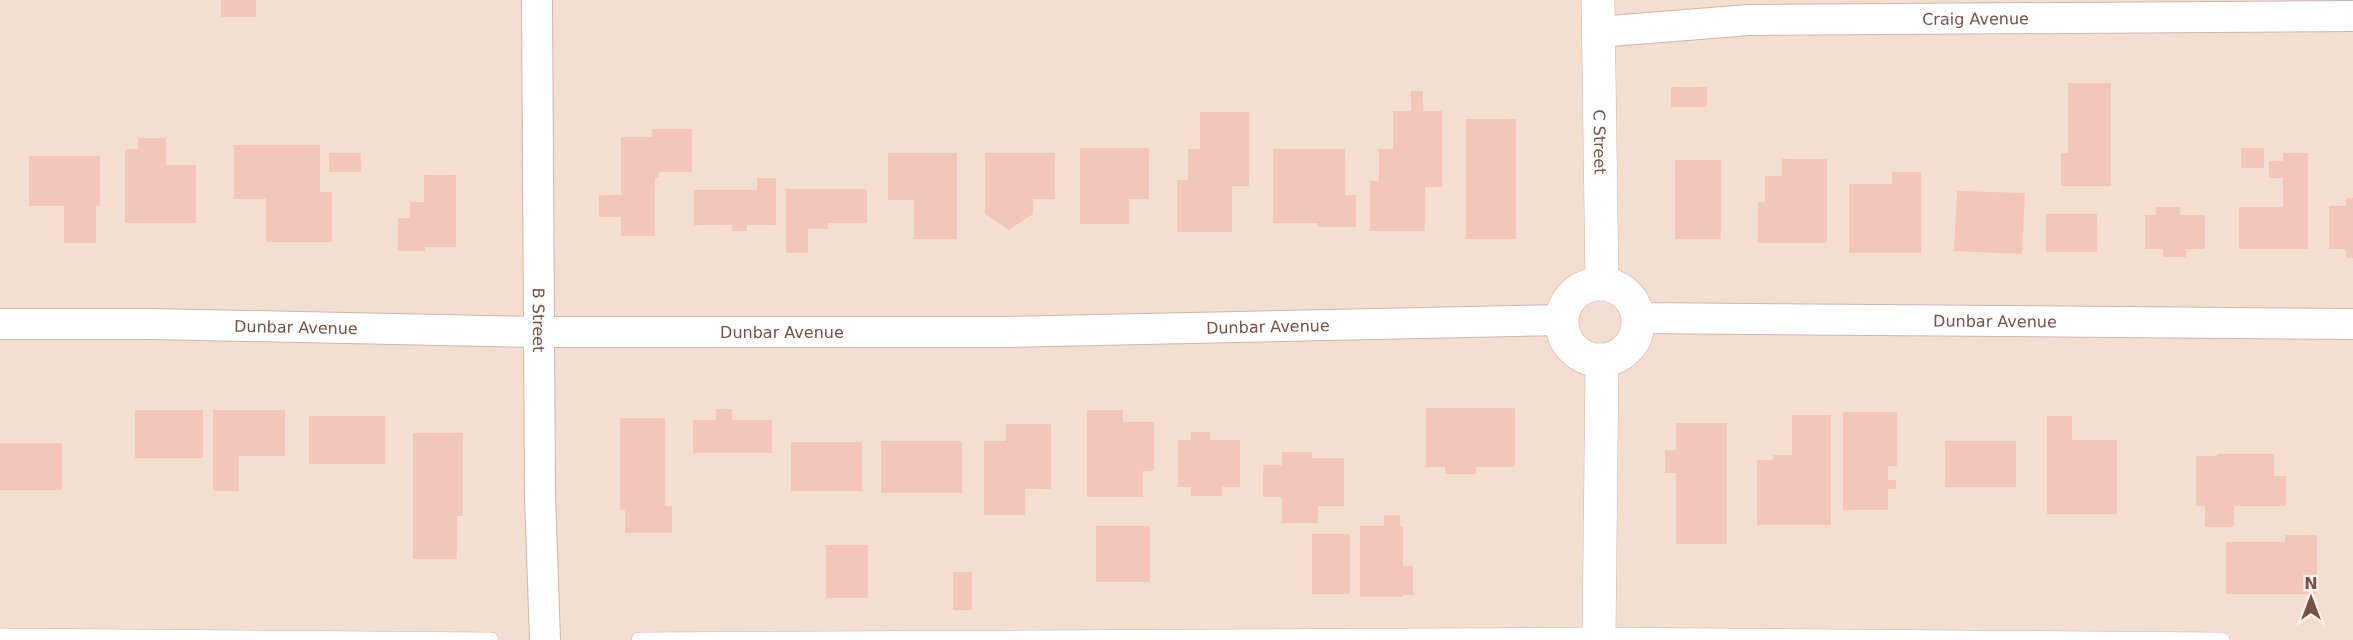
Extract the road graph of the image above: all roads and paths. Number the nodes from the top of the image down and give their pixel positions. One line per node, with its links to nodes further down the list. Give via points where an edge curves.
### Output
1 (537, 0): 10 (street, B Street)
2 (1598, 0): 4 (street, C Street)
3 (2353, 16): 4 (street, Craig Avenue, via 1749,20)
4 (1598, 32): 5 (street, C Street)
5 (1602, 284): 6 (street, via 1626,294); 7 (street, via 1590,285 1570,298)
6 (1638, 318): 9 (street, Dunbar Avenue); 11 (street, via 1638,330 1629,346 1614,358)
7 (1562, 320): 10 (street, Dunbar Avenue, via 1005,332); 11 (street, via 1573,349)
8 (0, 324): 10 (street, Dunbar Avenue)
9 (2353, 324)
10 (538, 332): 15 (street, B Street)
11 (1602, 360): 13 (street)
12 (0, 636): 14 (lane)
13 (1599, 638): 16 (lane); 17 (lane)
14 (491, 640)
15 (544, 640)
16 (639, 640)
17 (2222, 640)

